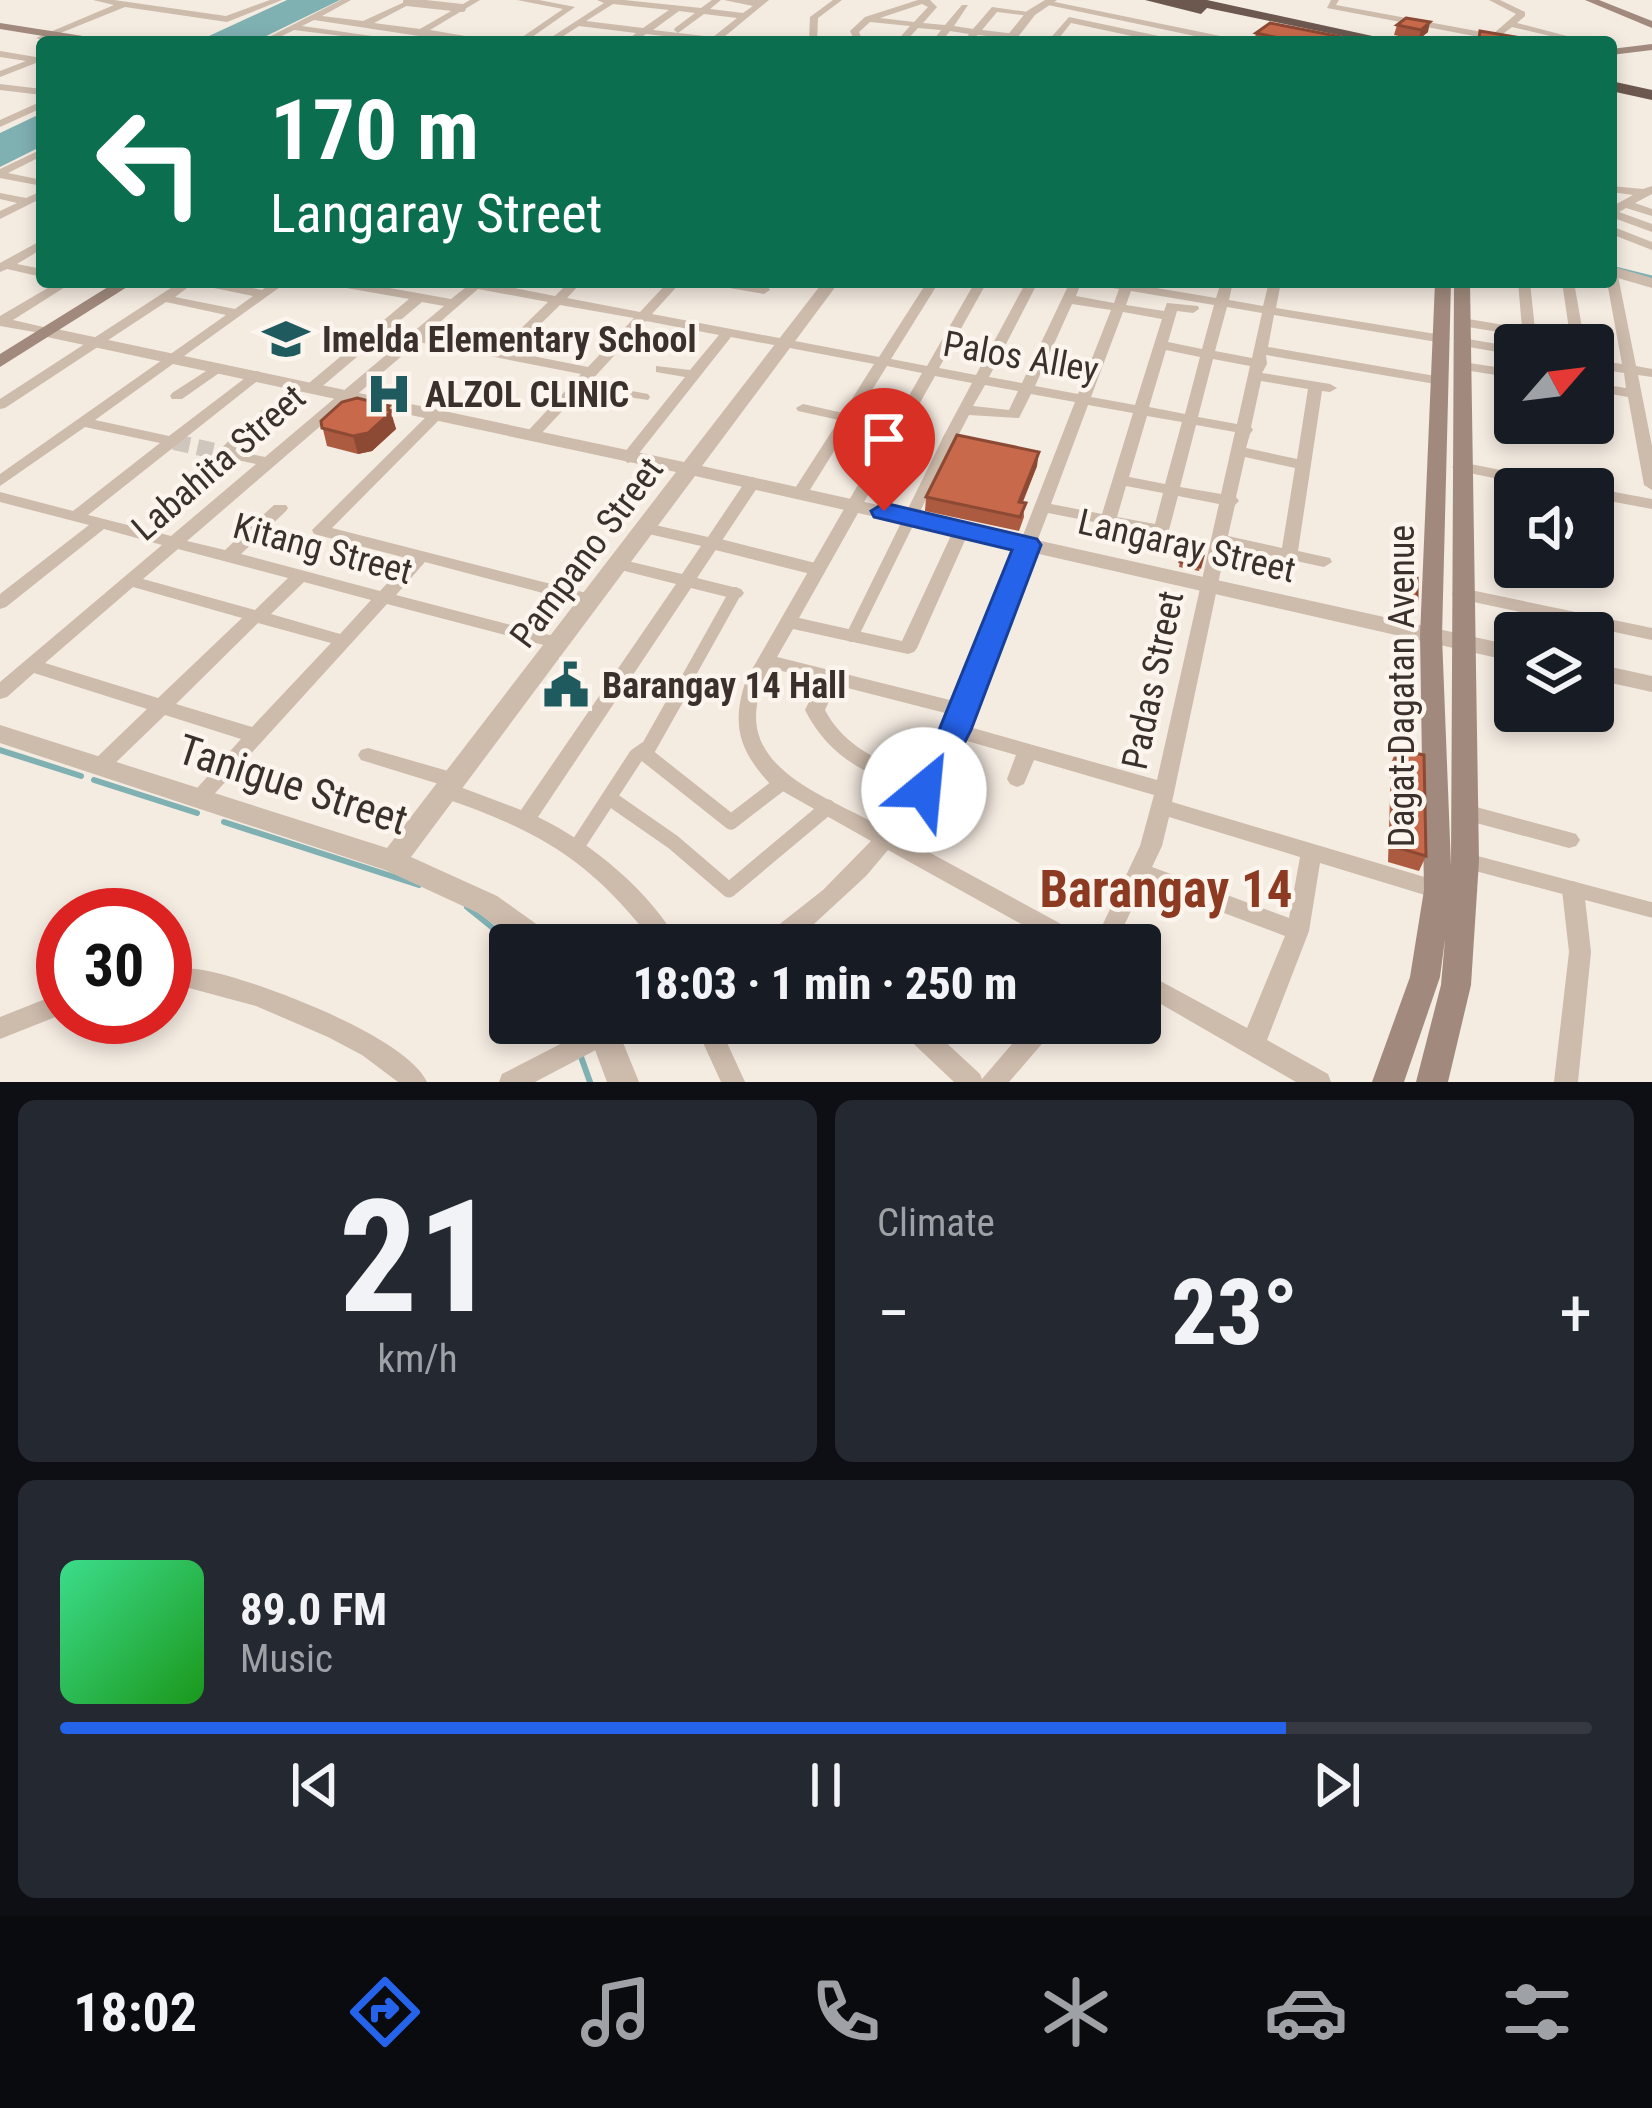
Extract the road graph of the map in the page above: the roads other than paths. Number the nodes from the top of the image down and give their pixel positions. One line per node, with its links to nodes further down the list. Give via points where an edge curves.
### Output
1 (97, 0): 21 (street)
2 (278, 0): 21 (street, via 229,19)
3 (347, 0): 29 (street)
4 (476, 0): 24 (street)
5 (521, 0): 55 (street, via 571,7)
6 (601, 0): 18 (street)
7 (688, 0): 25 (street)
8 (717, 0): 26 (street)
9 (728, 0): 20 (street)
10 (838, 0): 60 (street, via 814,16)
11 (1012, 0): 22 (street)
12 (1152, 0): 72 (highway)
13 (1187, 0): 73 (highway)
14 (1335, 0): 74 (street, via 1335,8)
15 (1493, 0): 35 (street, via 1522,14)
16 (1590, 0): 39 (main road)
17 (409, 1): 24 (street); 36 (street)
18 (612, 1): 25 (street); 27 (street)
19 (924, 1): 30 (street); 34 (street, via 933,8)
20 (763, 2): 28 (street)
21 (125, 4): 50 (street)
22 (1044, 5): 32 (street); 48 (street, via 996,8); 66 (street)
23 (965, 7): 42 (street)
24 (462, 8): 46 (street)
25 (676, 9): 26 (street); 47 (street)
26 (702, 12): 28 (street); 31 (street)
27 (591, 14): 33 (street); 41 (street, via 636,16)
28 (746, 16): 38 (street)
29 (311, 17): 36 (street); 40 (street)
30 (868, 19): 34 (street); 61 (street)
31 (691, 20): 38 (street); 44 (street)
32 (1144, 22): 45 (street); 71 (street)
33 (577, 23): 41 (street); 56 (street)
34 (916, 24): 42 (street); 62 (street)
35 (1513, 24): 75 (street); 76 (street)
36 (369, 25): 46 (street); 49 (street)
37 (1093, 25): 45 (street); 67 (street, via 1066,20); 68 (street)
38 (735, 26): 59 (street)
39 (1652, 26)
40 (292, 27): 49 (street); 51 (street)
41 (618, 28): 47 (street)
42 (949, 28): 48 (street); 63 (street)
43 (1, 29): 50 (main road)
44 (678, 30)
45 (1126, 31): 69 (street); 70 (street)
46 (420, 32): 53 (street); 54 (street)
47 (644, 32): 57 (street); 58 (street)
48 (976, 32): 64 (street); 65 (street)
49 (357, 35): 52 (street)
50 (45, 36)
51 (274, 36)
52 (364, 36)
53 (413, 36)
54 (451, 36)
55 (528, 36)
56 (557, 36)
57 (638, 36)
58 (685, 36)
59 (720, 36)
60 (813, 36)
61 (856, 36)
62 (905, 36)
63 (941, 36)
64 (972, 36)
65 (995, 36)
66 (1013, 36)
67 (1055, 36)
68 (1085, 36)
69 (1122, 36)
70 (1143, 36)
71 (1205, 36)
72 (1324, 36)
73 (1364, 36)
74 (1484, 36)
75 (1491, 36)
76 (1562, 36)
77 (1652, 45): 78 (main road)
78 (1617, 49)
79 (0, 54): 80 (street)
80 (36, 59)
81 (36, 61): 82 (street)
82 (0, 74)
83 (0, 87): 85 (street)
84 (1617, 87): 86 (highway)
85 (36, 91)
86 (1652, 95)
87 (1617, 97): 88 (highway)
88 (1652, 104)
89 (36, 106): 90 (street)
90 (3, 120)
91 (36, 155): 92 (street)
92 (23, 162): 93 (street); 94 (street)
93 (36, 164)
94 (0, 174): 95 (street)
95 (36, 182)
96 (1617, 189): 97 (street)
97 (1648, 191): 102 (street)
98 (0, 196): 100 (street)
99 (36, 197): 100 (street)
100 (26, 202): 101 (street); 106 (street)
101 (36, 204)
102 (1626, 204): 103 (street); 104 (street)
103 (1617, 209)
104 (1652, 213)
105 (1617, 215): 107 (street)
106 (0, 216)
107 (1652, 228)
108 (1617, 232): 109 (street)
109 (1652, 246)
110 (36, 249): 111 (street)
111 (6, 261): 112 (street)
112 (36, 271)
113 (1617, 273): 114 (street)
114 (1652, 283)
115 (57, 288): 151 (street)
116 (117, 288): 154 (main road)
117 (180, 288): 141 (street)
118 (242, 288): 140 (street)
119 (272, 288): 140 (street)
120 (366, 288): 142 (street)
121 (468, 288): 144 (street, Labahita Street)
122 (497, 288): 143 (street, Palos Alley)
123 (570, 288): 143 (street)
124 (669, 288): 149 (street)
125 (752, 288): 139 (street)
126 (826, 288): 160 (street, Pampano Street)
127 (928, 288): 167 (street)
128 (978, 288): 174 (street)
129 (1028, 288): 179 (street)
130 (1127, 288): 145 (street)
131 (1176, 288): 146 (street)
132 (1225, 288): 146 (street)
133 (1274, 288): 147 (street, Padas Street)
134 (1444, 288): 159 (main road, Dagat-Dagatan Avenue)
135 (1462, 288): 159 (main road, Dagat-Dagatan Avenue)
136 (1524, 288): 152 (street)
137 (1569, 288): 153 (street)
138 (1614, 288): 173 (street)
139 (764, 290)
140 (264, 294): 148 (street)
141 (164, 298): 148 (street); 158 (street)
142 (419, 298): 144 (street); 182 (street)
143 (557, 300): 149 (street, Palos Alley); 164 (street)
144 (454, 304): 156 (street, Labahita Street)
145 (1120, 308): 150 (street); 183 (street, via 1071,292); 189 (street)
146 (1220, 308): 147 (street); 150 (street, via 1172,306); 163 (street)
147 (1269, 310): 159 (street); 169 (street, Padas Street)
148 (236, 313): 165 (street)
149 (642, 316): 155 (street, Palos Alley); 175 (street)
150 (1170, 316): 161 (street)
151 (0, 321): 154 (street, Langaray Street)
152 (1528, 324)
153 (1574, 324)
154 (47, 332): 158 (street, Langaray Street); 166 (main road)
155 (728, 332): 160 (street, Palos Alley); 178 (street)
156 (415, 337): 164 (street); 185 (street, Labahita Street)
157 (1494, 340): 159 (street)
158 (95, 342): 165 (street, Langaray Street); 190 (street)
159 (1457, 342): 162 (street); 168 (street); 180 (main road, Dagat-Dagatan Avenue); 210 (main road, Dagat-Dagatan Avenue)
160 (784, 343): 167 (street, Palos Alley); 211 (street, Pampano Street)
161 (1162, 345): 163 (street); 192 (street)
162 (1494, 348)
163 (1207, 353): 169 (street); 197 (street)
164 (502, 354): 175 (street)
165 (170, 358): 171 (street, Langaray Street); 198 (street)
166 (0, 362)
167 (884, 362): 174 (street, Palos Alley); 196 (street)
168 (1494, 362)
169 (1260, 363): 180 (street); 199 (street, Padas Street); 209 (street, via 1323,387)
170 (1614, 367): 173 (street)
171 (217, 368): 177 (street, Langaray Street); 187 (street)
172 (661, 369): 178 (street)
173 (1630, 370): 176 (street); 186 (street)
174 (932, 371): 179 (street, Palos Alley); 223 (street)
175 (591, 372): 181 (street)
176 (1652, 373)
177 (258, 375): 182 (street, Langaray Street); 202 (street)
178 (694, 375): 206 (street)
179 (980, 380): 183 (street, Palos Alley); 193 (street)
180 (1442, 381): 254 (main road, Dagat-Dagatan Avenue)
181 (579, 385): 188 (street); 200 (street)
182 (314, 386): 185 (street, Langaray Street)
183 (1026, 388): 189 (street, Palos Alley); 193 (street, via 1012,417)
184 (1614, 390): 186 (street)
185 (348, 393): 195 (street, Langaray Street); 208 (street, Labahita Street)
186 (1633, 393): 216 (street)
187 (177, 396)
188 (643, 398)
189 (1083, 398): 192 (street, Palos Alley); 207 (street)
190 (0, 405)
191 (803, 408): 196 (street)
192 (1141, 409): 197 (street, Palos Alley); 213 (street)
193 (965, 410): 201 (street)
194 (269, 412): 208 (street, via 222,453)
195 (437, 413): 200 (street, Langaray Street); 238 (street, via 319,526)
196 (848, 418): 218 (street)
197 (1191, 419): 199 (street, Palos Alley); 217 (street)
198 (80, 422): 202 (street); 214 (street)
199 (1246, 430): 204 (street, Padas Street)
200 (531, 436): 206 (street, Langaray Street)
201 (949, 439): 203 (street); 227 (street)
202 (173, 441): 226 (street)
203 (999, 448)
204 (1242, 452): 209 (street); 221 (street, Padas Street)
205 (1039, 457): 207 (street)
206 (628, 458): 211 (street, Langaray Street)
207 (1059, 460): 224 (street)
208 (266, 462): 233 (street, Labahita Street)
209 (1302, 465): 236 (street)
210 (1460, 467): 212 (street); 247 (main road, Dagat-Dagatan Avenue)
211 (689, 470): 215 (street, Langaray Street); 230 (street, Pampano Street)
212 (1494, 474)
213 (1120, 480): 217 (street); 228 (street)
214 (0, 481)
215 (752, 482): 218 (street, Langaray Street); 234 (street)
216 (1652, 485)
217 (1171, 489): 221 (street); 228 (street, via 1160,531)
218 (800, 493): 223 (street, Langaray Street)
219 (0, 497): 226 (street, Kitang Street)
220 (1614, 497): 222 (street)
221 (1231, 501): 232 (street, Padas Street)
222 (1652, 503)
223 (857, 505): 227 (street, Langaray Street); 241 (street)
224 (1042, 507): 228 (street); 235 (street)
225 (280, 508): 237 (street)
226 (75, 517): 229 (street, Kitang Street)
227 (910, 517): 231 (street, Langaray Street); 255 (street)
228 (1108, 521)
229 (100, 524): 233 (street, Kitang Street); 250 (street)
230 (646, 528): 234 (street); 240 (street, Pampano Street)
231 (962, 529): 235 (street, Langaray Street); 255 (street, via 908,648)
232 (1221, 540): 236 (street); 245 (street, Padas Street)
233 (174, 542): 237 (street, Kitang Street); 244 (street, Labahita Street)
234 (712, 543): 241 (street); 243 (street)
235 (1028, 545): 245 (street, Langaray Street); 267 (street)
236 (1289, 555): 239 (street)
237 (228, 557): 242 (street, Kitang Street)
238 (422, 557): 248 (street); 249 (street)
239 (1324, 562)
240 (619, 564): 243 (street); 249 (street, Pampano Street)
241 (819, 570): 252 (street)
242 (299, 576): 248 (street, Kitang Street); 251 (street)
243 (688, 580): 246 (street); 285 (street)
244 (131, 581): 251 (street); 261 (street, Labahita Street)
245 (1210, 587): 254 (street, Langaray Street); 282 (street, Padas Street)
246 (735, 593): 272 (street)
247 (1460, 594): 253 (street); 257 (main road, Dagat-Dagatan Avenue)
248 (382, 598): 256 (street); 258 (street, Kitang Street)
249 (592, 600): 258 (street, Pampano Street)
250 (0, 603)
251 (256, 616): 256 (street); 266 (street)
252 (789, 622): 255 (street); 260 (street)
253 (1652, 634)
254 (1431, 636): 257 (street, Langaray Street); 268 (main road, Dagat-Dagatan Avenue)
255 (851, 637)
256 (344, 641): 271 (street)
257 (1462, 642): 259 (street, Langaray Street); 270 (main road, Dagat-Dagatan Avenue)
258 (559, 644): 278 (street, Pampano Street)
259 (1494, 649)
260 (767, 661): 262 (street); 277 (street, via 745,724 761,763)
261 (32, 666): 265 (street, Labahita Street); 266 (street)
262 (831, 676): 267 (street); 279 (street, via 815,710 821,725 863,760)
263 (1614, 676): 264 (street)
264 (1652, 684)
265 (0, 692)
266 (164, 703): 271 (street); 275 (street)
267 (959, 721): 273 (street); 279 (street)
268 (1434, 729): 270 (main road); 293 (main road, Dagat-Dagatan Avenue)
269 (0, 734): 275 (street, Tanigue Street)
270 (1463, 735): 284 (main road, Dagat-Dagatan Avenue)
271 (256, 736): 280 (street)
272 (646, 749): 277 (street, via 649,761 731,822); 281 (street)
273 (1027, 752): 276 (street); 282 (street)
274 (368, 755): 278 (street)
275 (100, 766): 280 (street, Tanigue Street)
276 (1017, 779)
277 (783, 782): 283 (street)
278 (452, 786): 285 (street); 290 (street, Pampano Street)
279 (924, 790): 286 (street)
280 (200, 796): 290 (street, Tanigue Street)
281 (611, 799): 283 (street, via 729,890); 288 (street)
282 (1163, 799): 289 (street); 292 (street, Padas Street)
283 (828, 807): 286 (street)
284 (1465, 812): 287 (street); 291 (main road, Dagat-Dagatan Avenue)
285 (527, 817): 288 (street)
286 (887, 838): 298 (street); 299 (street)
287 (1569, 840)
288 (576, 848): 297 (street, via 610,873)
289 (1311, 852): 293 (street); 301 (street)
290 (393, 861): 296 (street, Tanigue Street, via 491,904)
291 (1466, 861): 294 (street); 320 (main road, Dagat-Dagatan Avenue, via 1456,985)
292 (1140, 872): 300 (street, Padas Street); 301 (street)
293 (1438, 890): 319 (main road, Dagat-Dagatan Avenue, via 1425,977)
294 (1573, 890): 295 (street); 321 (street, via 1580,952)
295 (1652, 910)
296 (517, 924)
297 (652, 924)
298 (798, 924)
299 (1041, 924)
300 (1114, 924)
301 (1298, 932): 311 (street)
302 (192, 977): 312 (street, via 227,983 385,1053)
303 (1161, 992): 311 (street)
304 (36, 1014): 305 (street)
305 (0, 1028)
306 (578, 1044): 313 (street)
307 (614, 1044): 314 (street)
308 (716, 1044): 315 (street)
309 (930, 1044): 316 (street)
310 (1026, 1044): 317 (street)
311 (1253, 1044): 318 (street)
312 (416, 1082)
313 (511, 1082)
314 (623, 1082)
315 (733, 1082)
316 (971, 1082)
317 (993, 1082)
318 (1319, 1082)
319 (1388, 1082)
320 (1432, 1082)
321 (1566, 1082)

